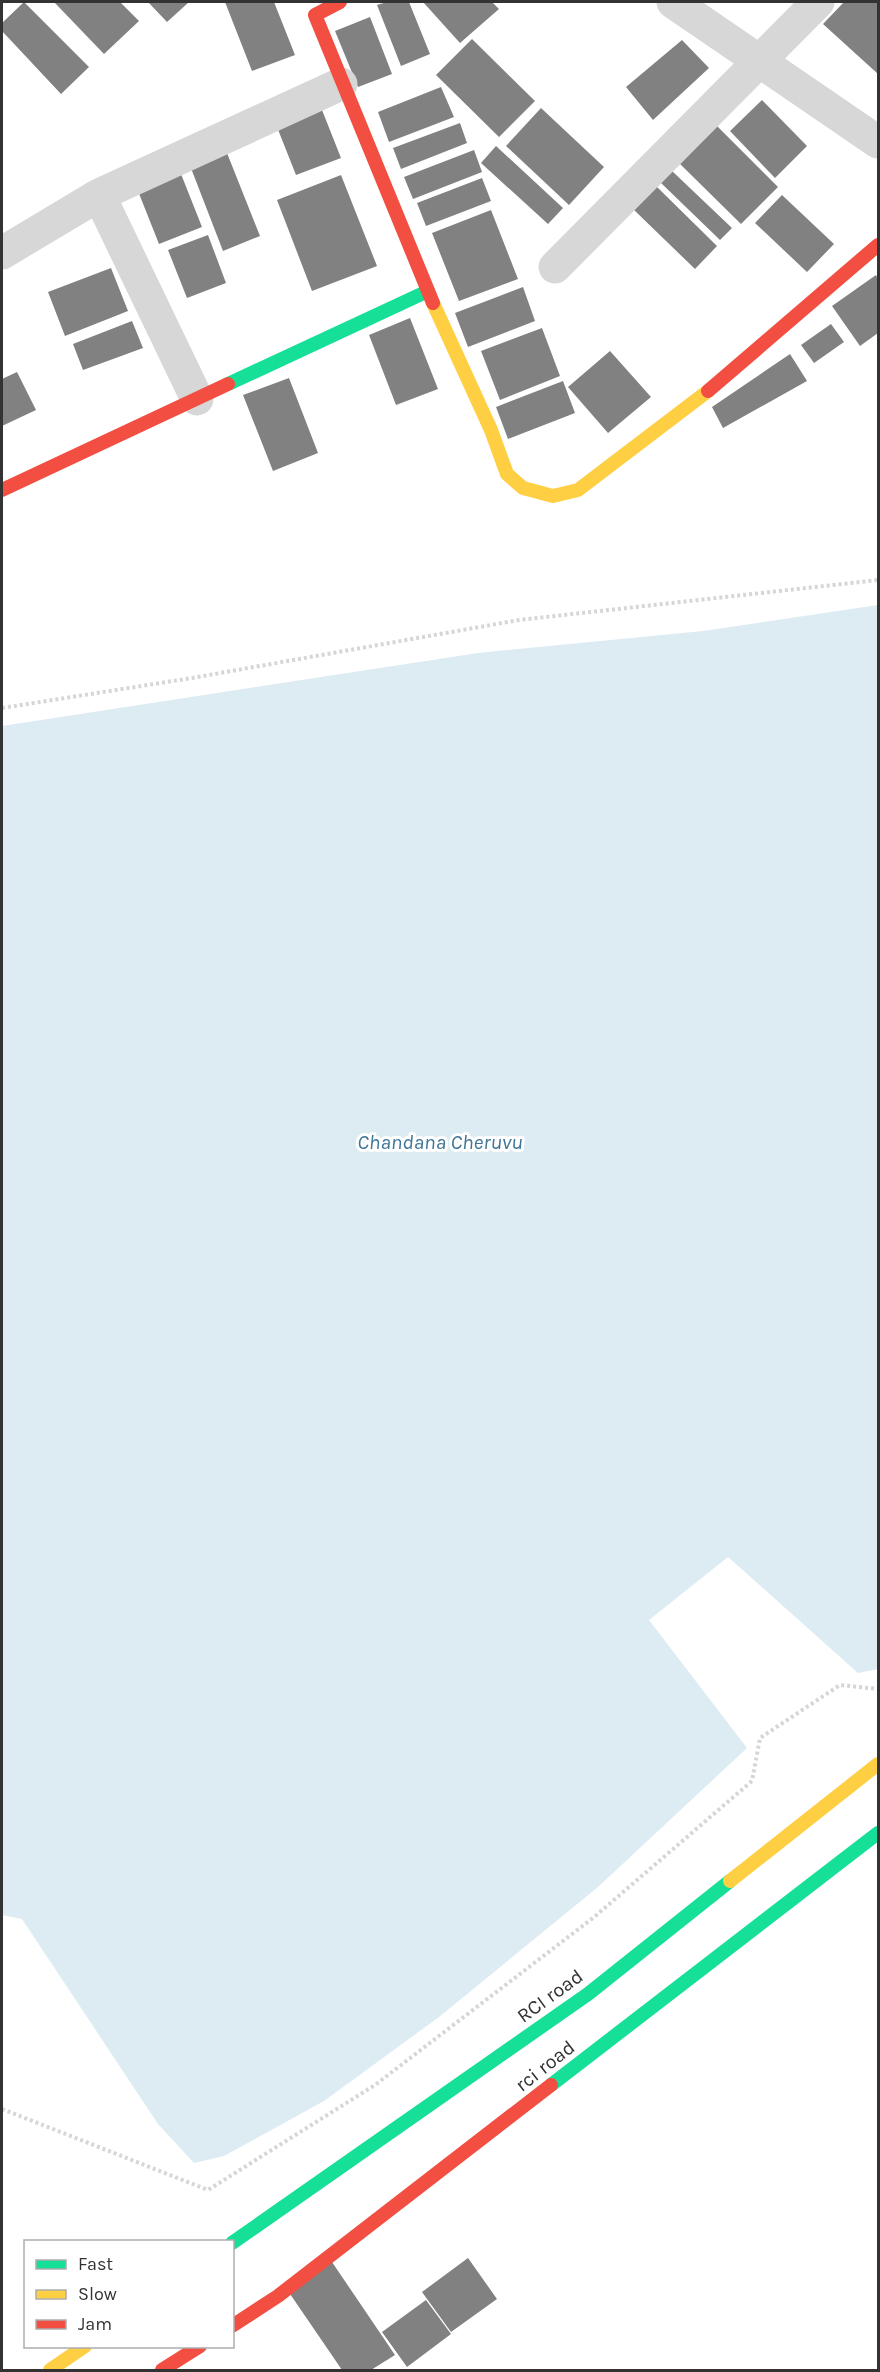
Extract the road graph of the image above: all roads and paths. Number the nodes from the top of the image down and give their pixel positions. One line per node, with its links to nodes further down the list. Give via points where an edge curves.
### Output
1 (340, 2): 5 (main road, via 315,15)
2 (673, 2): 4 (street)
3 (818, 2): 4 (street)
4 (758, 59): 6 (street); 10 (street)
5 (341, 84): 7 (street); 11 (main road)
6 (879, 142)
7 (99, 195): 9 (street); 12 (street)
8 (879, 245): 11 (main road, via 696,402 578,490 553,496 523,488 507,474)
9 (2, 253)
10 (555, 267)
11 (428, 291): 12 (main road)
12 (197, 399): 13 (main road)
13 (2, 490)
14 (879, 580): 15 (path, via 519,620)
15 (2, 708)
16 (879, 1689): 19 (path, via 840,1685 760,1738 752,1781 593,1918 375,2085 207,2190)
17 (879, 1764): 20 (main road, RCI road, via 588,1994)
18 (879, 1833): 21 (main road, rci road, via 278,2296)
19 (2, 2109)
20 (234, 2242)
21 (234, 2324)
22 (82, 2348): 24 (main road)
23 (197, 2348): 25 (main road)
24 (51, 2370)
25 (162, 2370)

